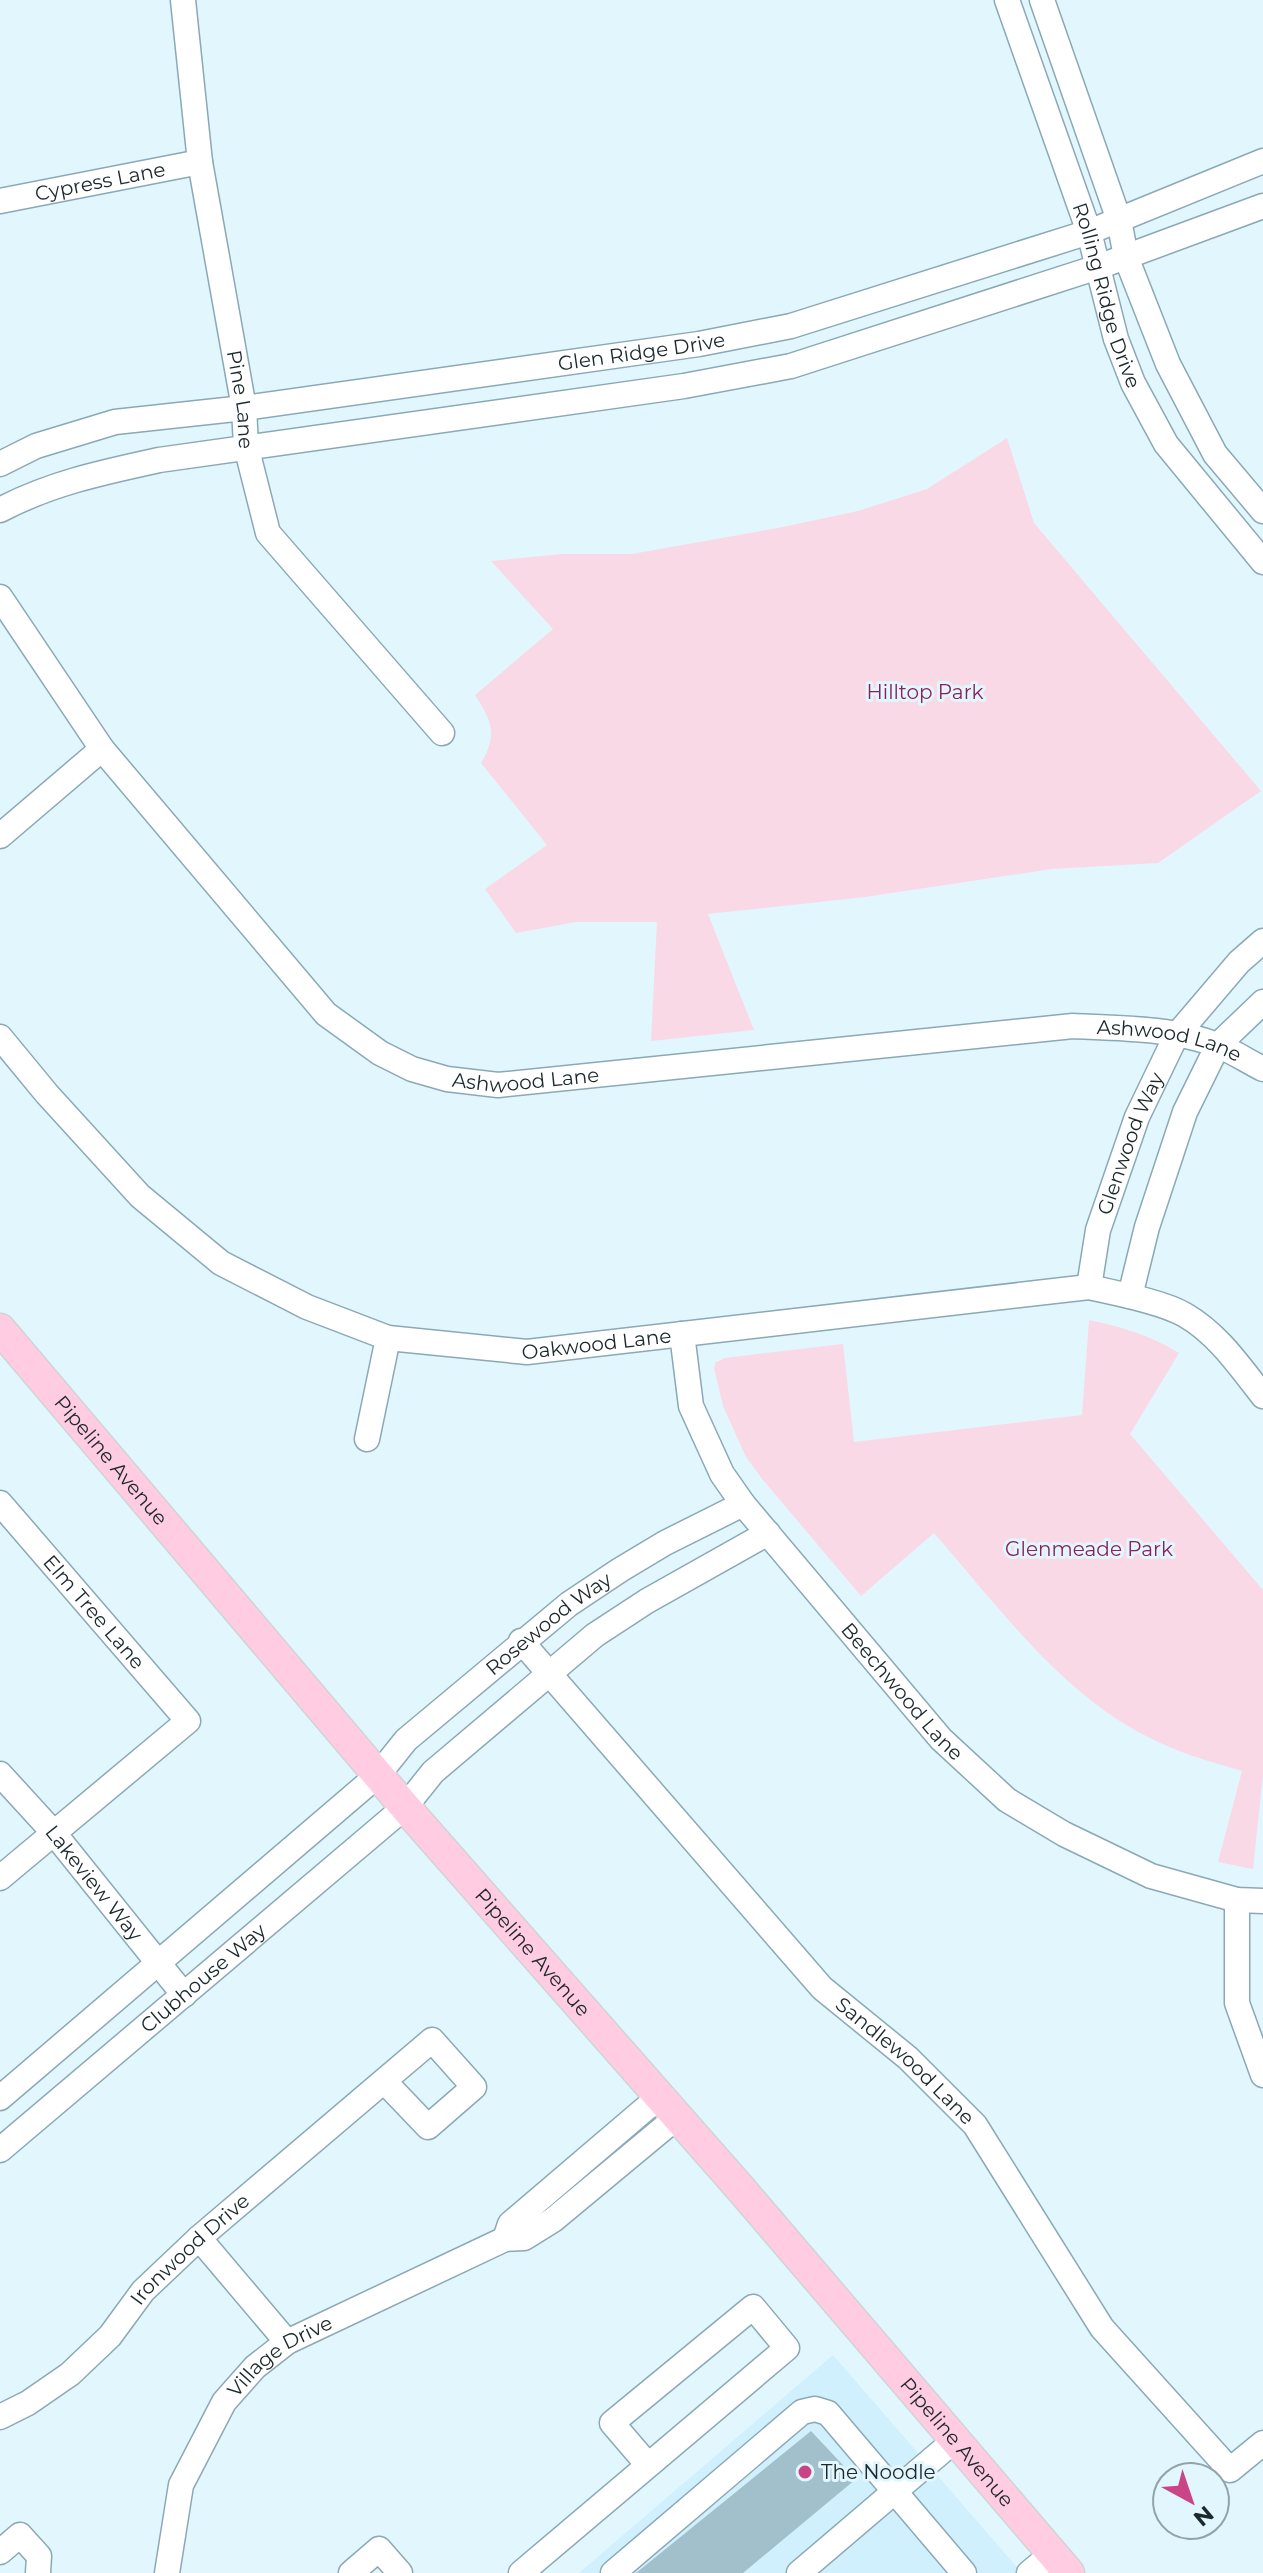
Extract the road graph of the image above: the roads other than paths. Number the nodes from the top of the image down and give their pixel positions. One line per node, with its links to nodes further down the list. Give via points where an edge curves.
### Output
1 (183, 0): 5 (street, Pine Lane)
2 (1007, 0): 9 (street, Rolling Ridge Drive)
3 (1042, 0): 8 (street, Rolling Ridge Drive)
4 (1263, 161): 8 (street, Glen Ridge Drive)
5 (200, 162): 6 (street, Cypress Lane); 12 (street, Pine Lane)
6 (0, 201)
7 (1263, 206): 10 (street, Glen Ridge Drive)
8 (1119, 220): 9 (street, Glen Ridge Drive); 10 (street, Rolling Ridge Drive)
9 (1089, 232): 11 (street, Rolling Ridge Drive); 12 (street, Glen Ridge Drive, via 791,326 699,344)
10 (1126, 257): 11 (street, Glen Ridge Drive); 16 (street, Rolling Ridge Drive, via 1168,364 1215,454)
11 (1098, 267): 13 (street, Glen Ridge Drive, via 791,366 684,386); 17 (street, Rolling Ridge Drive, via 1116,339 1166,444)
12 (244, 408): 13 (street, Pine Lane); 14 (street, Glen Ridge Drive, via 115,422 36,446)
13 (246, 446): 15 (street, Glen Ridge Drive, via 80,477); 19 (street, Pine Lane, via 268,533)
14 (0, 464)
15 (0, 510)
16 (1263, 511)
17 (1263, 562)
18 (0, 597): 20 (street, Ashwood Lane)
19 (442, 733)
20 (102, 749): 21 (street); 24 (street, Ashwood Lane, via 326,1014 380,1053 447,1079 498,1085 1073,1026)
21 (0, 836)
22 (1263, 941): 24 (street, Glenwood Way)
23 (1263, 1002): 26 (street, Glenwood Way)
24 (1176, 1036): 26 (street, Ashwood Lane); 28 (street, Glenwood Way, via 1137,1117 1098,1230)
25 (0, 1037): 32 (street, Oakwood Lane, via 140,1196 221,1263 307,1307)
26 (1218, 1045): 27 (street, Ashwood Lane); 29 (street, Glenwood Way, via 1185,1112)
27 (1263, 1069)
28 (1089, 1287): 29 (street, Oakwood Lane); 31 (street, Oakwood Lane)
29 (1130, 1296): 33 (street, Oakwood Lane, via 1185,1314 1227,1349)
30 (0, 1329): 41 (main road, Pipeline Avenue)
31 (682, 1334): 32 (street, Oakwood Lane, via 527,1352); 36 (street, Beechwood Lane, via 691,1406 722,1474)
32 (388, 1338): 34 (street)
33 (1263, 1396)
34 (367, 1439)
35 (0, 1503): 43 (street, Elm Tree Lane, via 188,1721)
36 (743, 1504): 37 (street, Beechwood Lane); 38 (street, Rosewood Way, via 620,1570)
37 (768, 1533): 39 (street, Rosewood Way, via 647,1601); 45 (street, Beechwood Lane, via 941,1739 1007,1800 1151,1876)
38 (521, 1641): 39 (street, Sandlewood Lane); 41 (street, Rosewood Way, via 406,1740)
39 (548, 1673): 42 (street, Rosewood Way, via 433,1772); 61 (street, Sandlewood Lane, via 822,1988 908,2058 975,2125 1102,2328 1230,2470)
40 (0, 1774): 43 (street, Lakeview Way)
41 (378, 1775): 42 (main road, Pipeline Avenue); 47 (street, Clubhouse Way)
42 (405, 1807): 48 (street, Clubhouse Way); 52 (main road, Pipeline Avenue)
43 (53, 1832): 44 (street); 47 (street, Lakeview Way)
44 (0, 1878)
45 (1237, 1900): 46 (street, Beechwood Lane); 49 (street, via 1237,2003)
46 (1263, 1901)
47 (159, 1964): 48 (street, Lakeview Way); 51 (street, Clubhouse Way)
48 (184, 1995): 53 (street, Clubhouse Way)
49 (1263, 2075)
50 (384, 2081): 56 (street, Ironwood Drive)
51 (0, 2098)
52 (668, 2107): 54 (street, Village Drive); 55 (street, Village Drive); 60 (main road, Pipeline Avenue)
53 (0, 2150)
54 (593, 2154): 55 (street); 57 (street, Village Drive, via 510,2224)
55 (611, 2173): 57 (street, Village Drive, via 553,2220 524,2238)
56 (199, 2238): 58 (street); 59 (street, Ironwood Drive, via 143,2291 110,2336 70,2374)
57 (505, 2239): 58 (street, Village Drive)
58 (287, 2342): 67 (street, Village Drive, via 255,2367 216,2416 181,2485)
59 (0, 2417)
60 (955, 2440): 63 (street); 65 (main road, Pipeline Avenue)
61 (1263, 2443)
62 (648, 2465): 62 (street, via 787,2348 753,2307 612,2423); 70 (street)
63 (894, 2492): 71 (street, via 828,2413 802,2412); 72 (street); 73 (street)
64 (0, 2552): 66 (street, via 20,2535 39,2556)
65 (1059, 2566): 74 (street)
66 (38, 2573)
67 (167, 2573)
68 (351, 2573): 69 (street, via 379,2549)
69 (400, 2573)
70 (521, 2573)
71 (613, 2573)
72 (799, 2573)
73 (964, 2573)
74 (1029, 2573)

